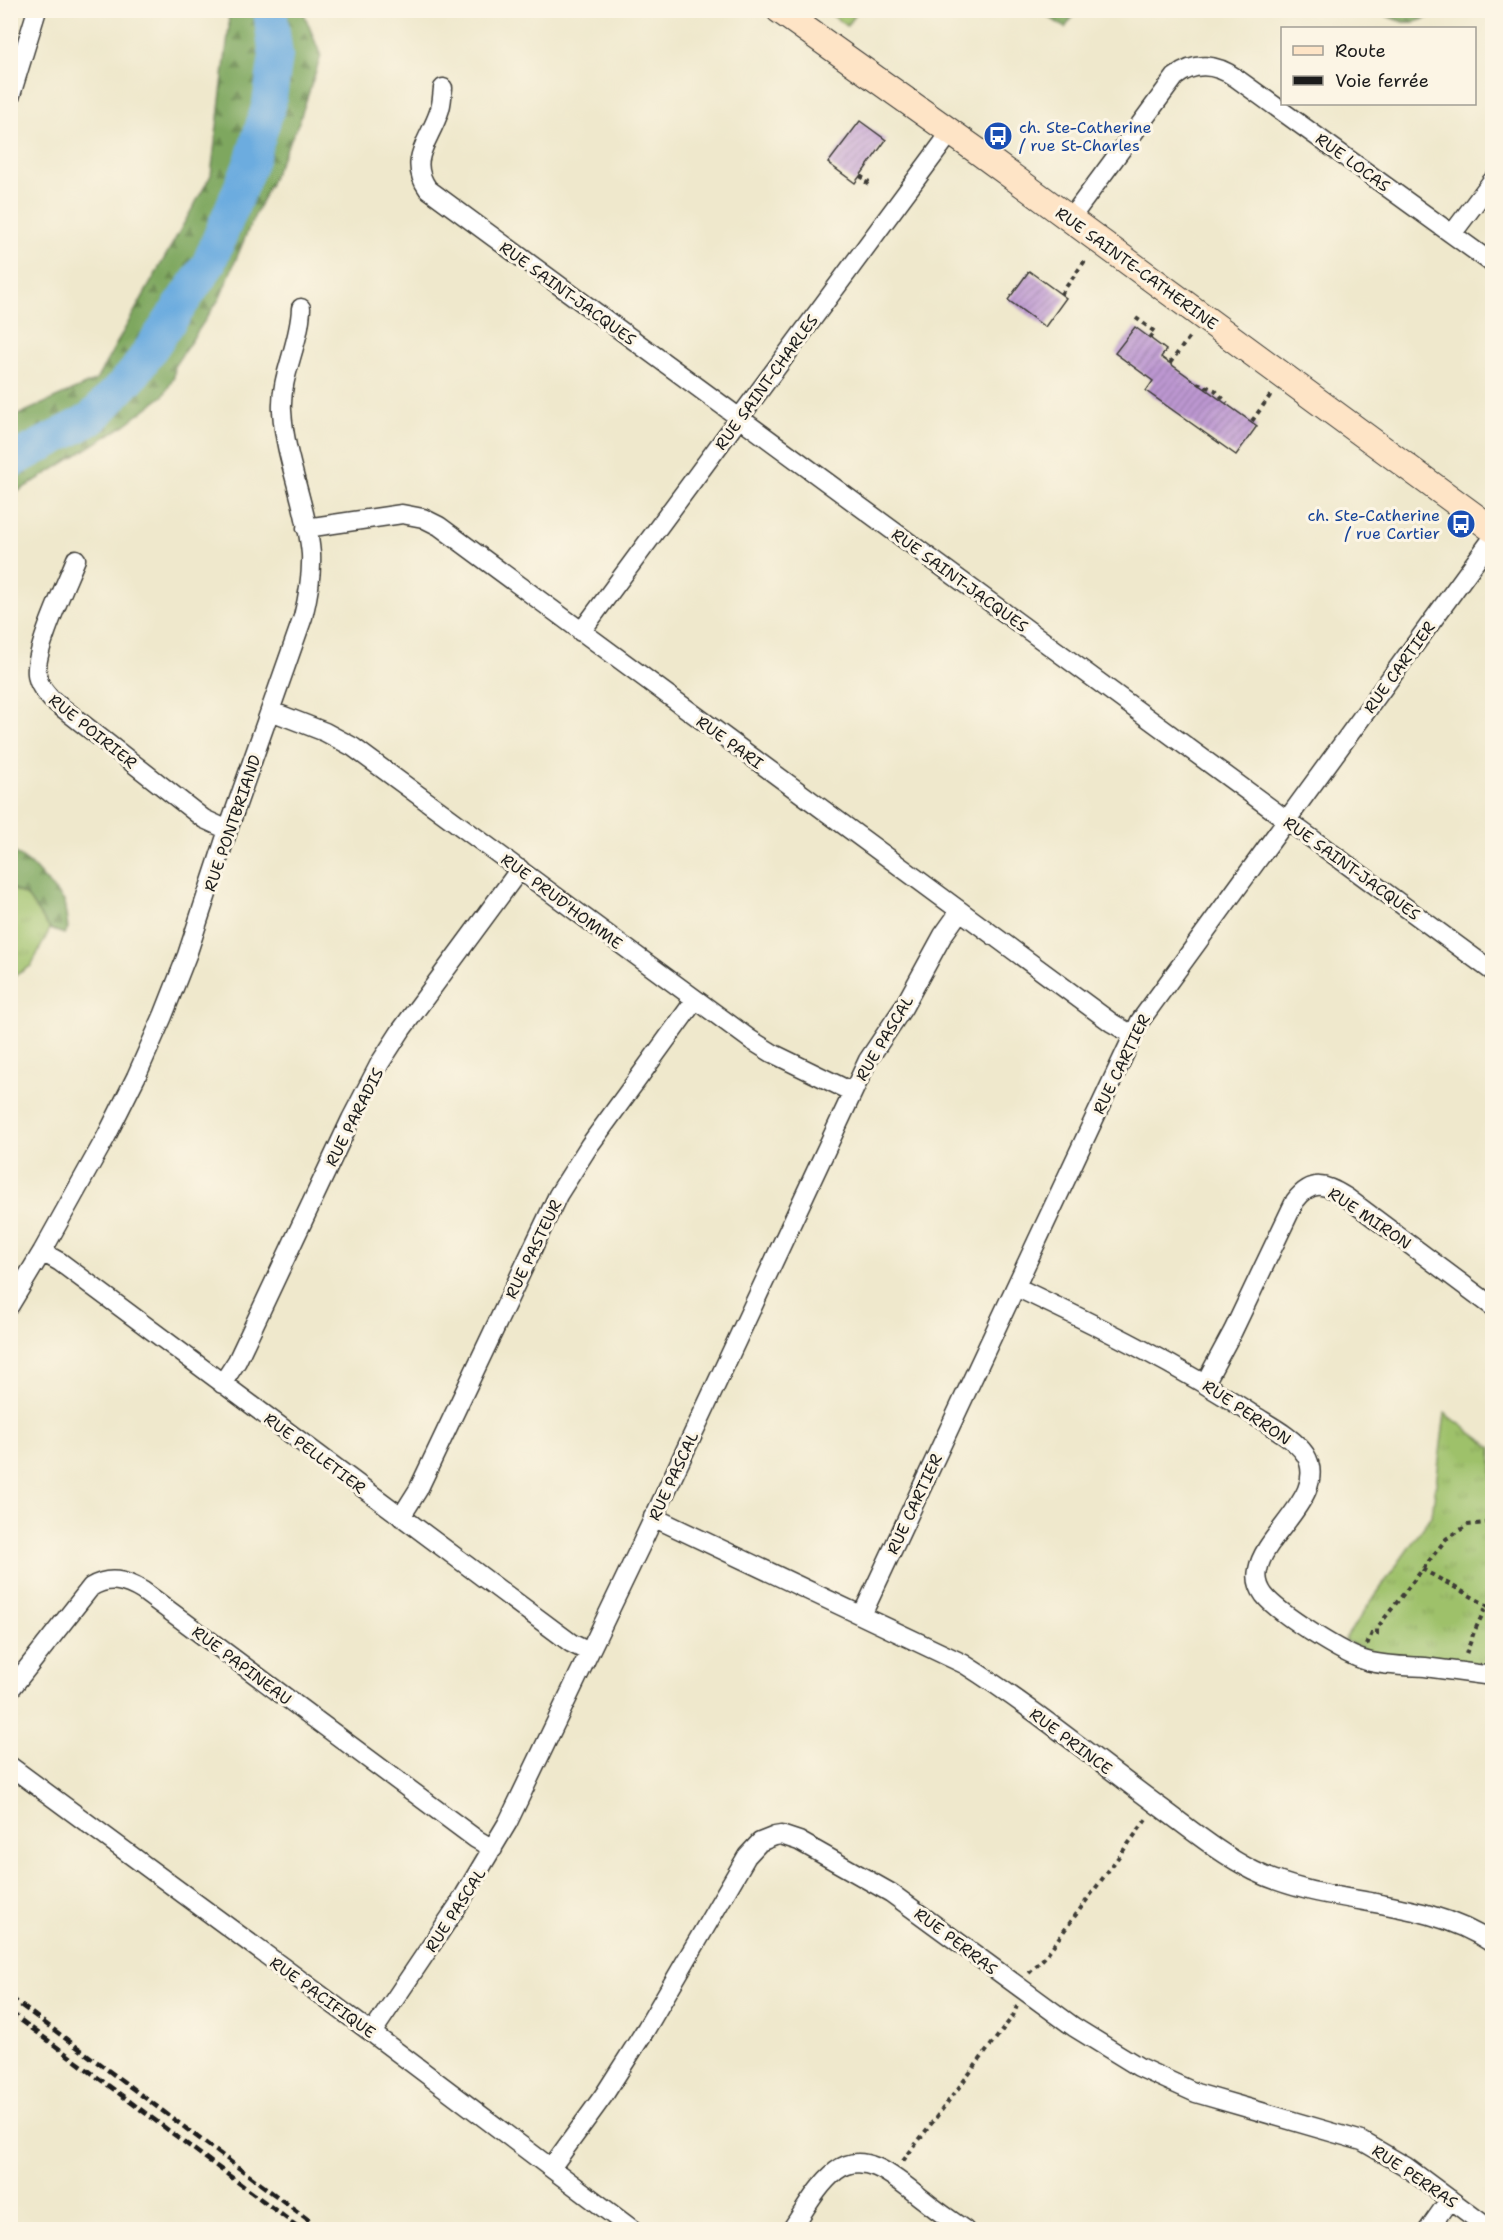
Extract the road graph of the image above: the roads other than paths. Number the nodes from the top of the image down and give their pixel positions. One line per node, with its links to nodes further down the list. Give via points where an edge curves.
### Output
1 (37, 10): 4 (street)
2 (779, 10): 5 (street, RUE SAINTE-CATHERINE)
3 (443, 88): 11 (street, RUE SAINT-JACQUES, via 440,110 420,153 420,172 428,189)
4 (10, 98)
5 (951, 132): 7 (street, RUE SAINTE-CATHERINE); 11 (street, RUE SAINT-CHARLES)
6 (1492, 181): 8 (street)
7 (1070, 219): 8 (street, RUE LOCAS, via 1175,77 1189,68 1208,65 1236,78); 13 (street, RUE SAINTE-CATHERINE)
8 (1452, 234): 9 (street, RUE LOCAS)
9 (1492, 263)
10 (301, 308): 12 (street, RUE PONTBRIAND, via 282,411)
11 (740, 419): 16 (street, RUE SAINT-CHARLES); 18 (street, RUE SAINT-JACQUES)
12 (306, 528): 16 (street, RUE PARI, via 402,514 423,518); 17 (street, RUE PONTBRIAND, via 311,555 306,603)
13 (1492, 529)
14 (1492, 539): 18 (street, RUE CARTIER)
15 (76, 559): 19 (street, RUE POIRIER, via 39,651 38,681 51,699 204,819)
16 (580, 632): 21 (street, RUE PARI)
17 (271, 711): 19 (street, RUE PONTBRIAND); 20 (street, RUE PRUD'HOMME, via 353,747)
18 (1286, 820): 22 (street, RUE SAINT-JACQUES); 24 (street, RUE CARTIER, via 1147,1009)
19 (228, 830): 26 (street, RUE PONTBRIAND, via 187,955 145,1058)
20 (520, 869): 23 (street, RUE PRUD'HOMME); 31 (street, RUE PARADIS, via 380,1064 237,1361)
21 (960, 911): 24 (street, RUE PARI); 25 (street, RUE PASCAL, via 903,1008 867,1060)
22 (1492, 971)
23 (695, 1000): 25 (street, RUE PRUD'HOMME, via 762,1047); 32 (street, RUE PASTEUR, via 593,1139 558,1195 418,1490)
24 (1133, 1035): 27 (street, RUE CARTIER)
25 (852, 1092): 33 (street, RUE PASCAL)
26 (42, 1252): 28 (street, RUE PONTBRIAND); 31 (street, RUE PELLETIER)
27 (1016, 1287): 30 (street, RUE PERRON); 34 (street, RUE CARTIER)
28 (10, 1305)
29 (1492, 1306): 30 (street, RUE MIRON, via 1346,1197 1330,1188 1313,1186 1295,1200)
30 (1205, 1383): 36 (street, RUE PERRON, via 1294,1443 1308,1461 1311,1476 1306,1492 1258,1569 1259,1587 1270,1601 1328,1643 1362,1660)
31 (222, 1384): 32 (street, RUE PELLETIER)
32 (401, 1517): 35 (street, RUE PELLETIER, via 571,1643)
33 (653, 1518): 34 (street, RUE PRINCE); 35 (street, RUE PASCAL)
34 (862, 1615): 40 (street, RUE PRINCE, via 985,1677 1218,1850 1255,1871 1303,1887 1426,1913)
35 (590, 1652): 39 (street, RUE PASCAL)
36 (1492, 1676)
37 (10, 1690): 39 (street, RUE PAPINEAU, via 91,1587 106,1580 123,1581 143,1591)
38 (10, 1766): 41 (street, RUE PACIFIQUE)
39 (493, 1849): 41 (street, RUE PASCAL)
40 (1492, 1943)
41 (372, 2033): 42 (street, RUE PACIFIQUE)
42 (551, 2168): 43 (street, RUE PERRAS, via 652,2020 747,1856 760,1842 781,1835 799,1841 891,1893 1074,2028 1139,2067 1196,2093 1362,2141); 44 (street, RUE PACIFIQUE)
43 (1450, 2199): 47 (street); 48 (street, RUE PERRAS)
44 (633, 2229)
45 (791, 2229): 46 (street, via 829,2177 858,2163 890,2175)
46 (965, 2229)
47 (1428, 2229)
48 (1491, 2229)

